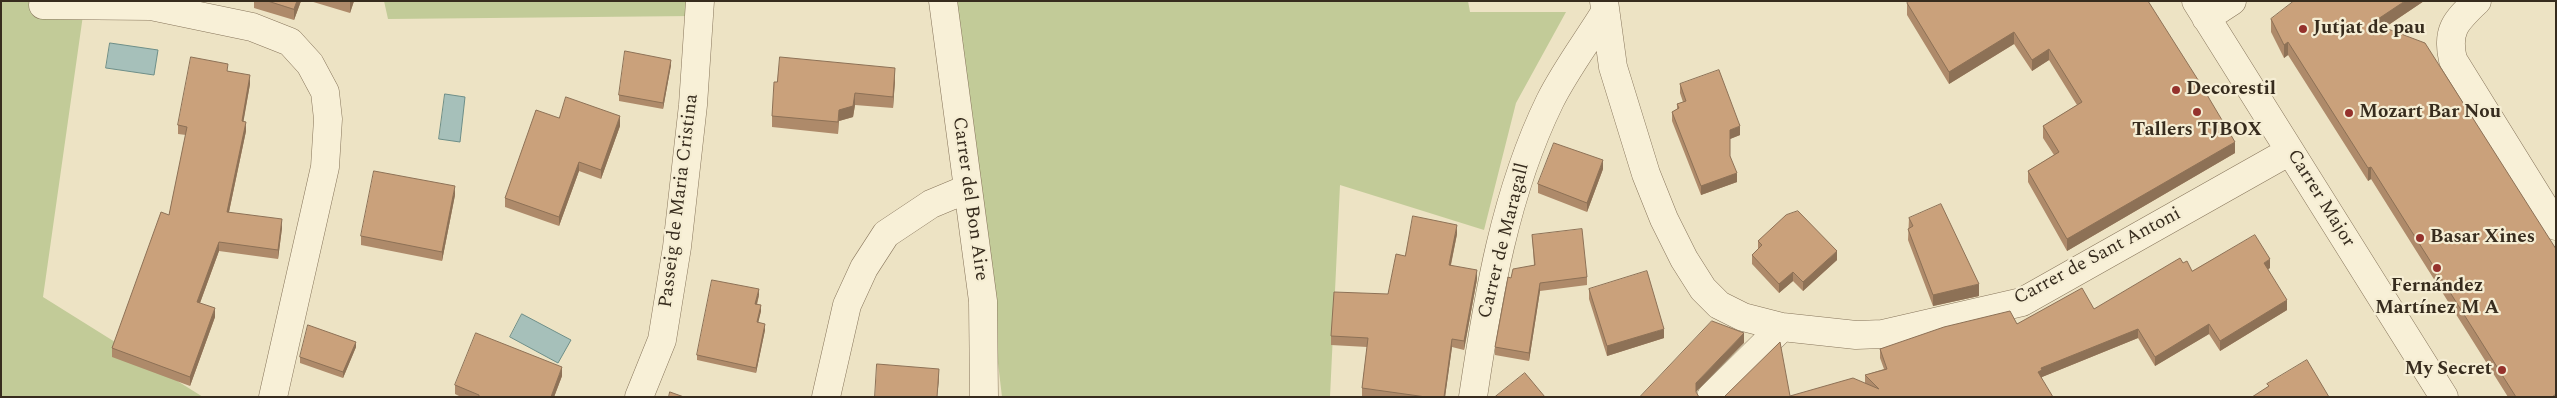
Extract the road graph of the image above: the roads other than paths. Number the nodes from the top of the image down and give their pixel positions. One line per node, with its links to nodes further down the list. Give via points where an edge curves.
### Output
1 (700, 1): 13 (street, Passeig de Maria Cristina, via 693,105 677,247 662,340)
2 (943, 1): 9 (street, Carrer del Bon Aire)
3 (2232, 1): 7 (street)
4 (2477, 1): 10 (street, via 2459,18 2451,32 2449,45 2453,60)
5 (43, 5): 12 (street, via 151,6 252,26 290,42 310,64 325,92 328,119 325,166)
6 (1604, 8): 11 (street, Carrer de Sant Antoni, via 1613,67 1646,174 1684,259 1703,289 1720,305 1743,317); 16 (street, Carrer de Maragall, via 1550,100 1511,202 1486,307)
7 (2201, 10): 8 (street, Carrer Major)
8 (2290, 152): 11 (street, Carrer de Sant Antoni, via 2022,302 1883,334 1856,335); 18 (street, Carrer Major)
9 (967, 189): 14 (street, via 931,204 886,234 864,268 847,305); 15 (street, Carrer del Bon Aire, via 983,302)
10 (2556, 226)
11 (1782, 327): 17 (street)
12 (273, 397)
13 (640, 397)
14 (826, 397)
15 (984, 397)
16 (1473, 397)
17 (1711, 397)
18 (2444, 397)

